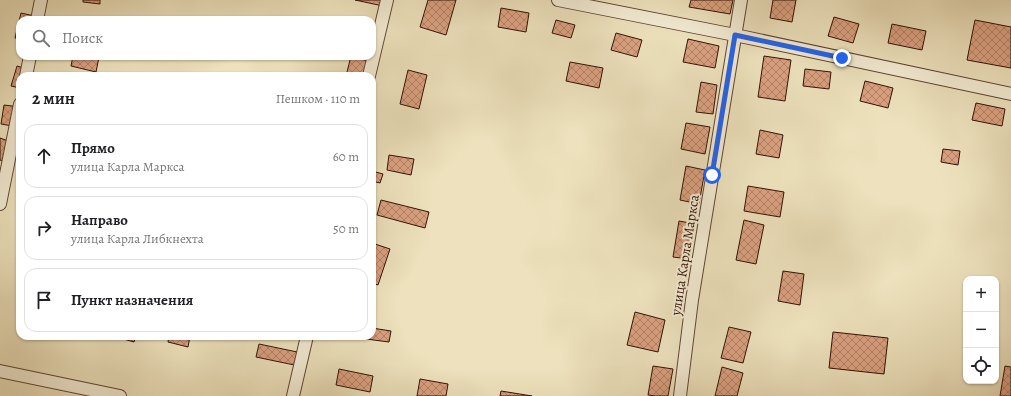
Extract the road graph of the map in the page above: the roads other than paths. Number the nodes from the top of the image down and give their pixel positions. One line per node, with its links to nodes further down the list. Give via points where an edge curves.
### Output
1 (41, 0): 5 (street)
2 (387, 0): 7 (street)
3 (558, 0): 6 (street)
4 (741, 0): 6 (street, улица Карла Маркса)
5 (38, 16)
6 (735, 35): 12 (street); 19 (street, улица Карла Маркса, via 692,300)
7 (376, 46)
8 (29, 60): 10 (street)
9 (373, 60): 11 (street)
10 (27, 72)
11 (370, 72)
12 (1011, 94)
13 (16, 124): 14 (street)
14 (0, 204)
15 (306, 340): 18 (street)
16 (0, 371): 17 (street)
17 (120, 396)
18 (293, 396)
19 (680, 396)

